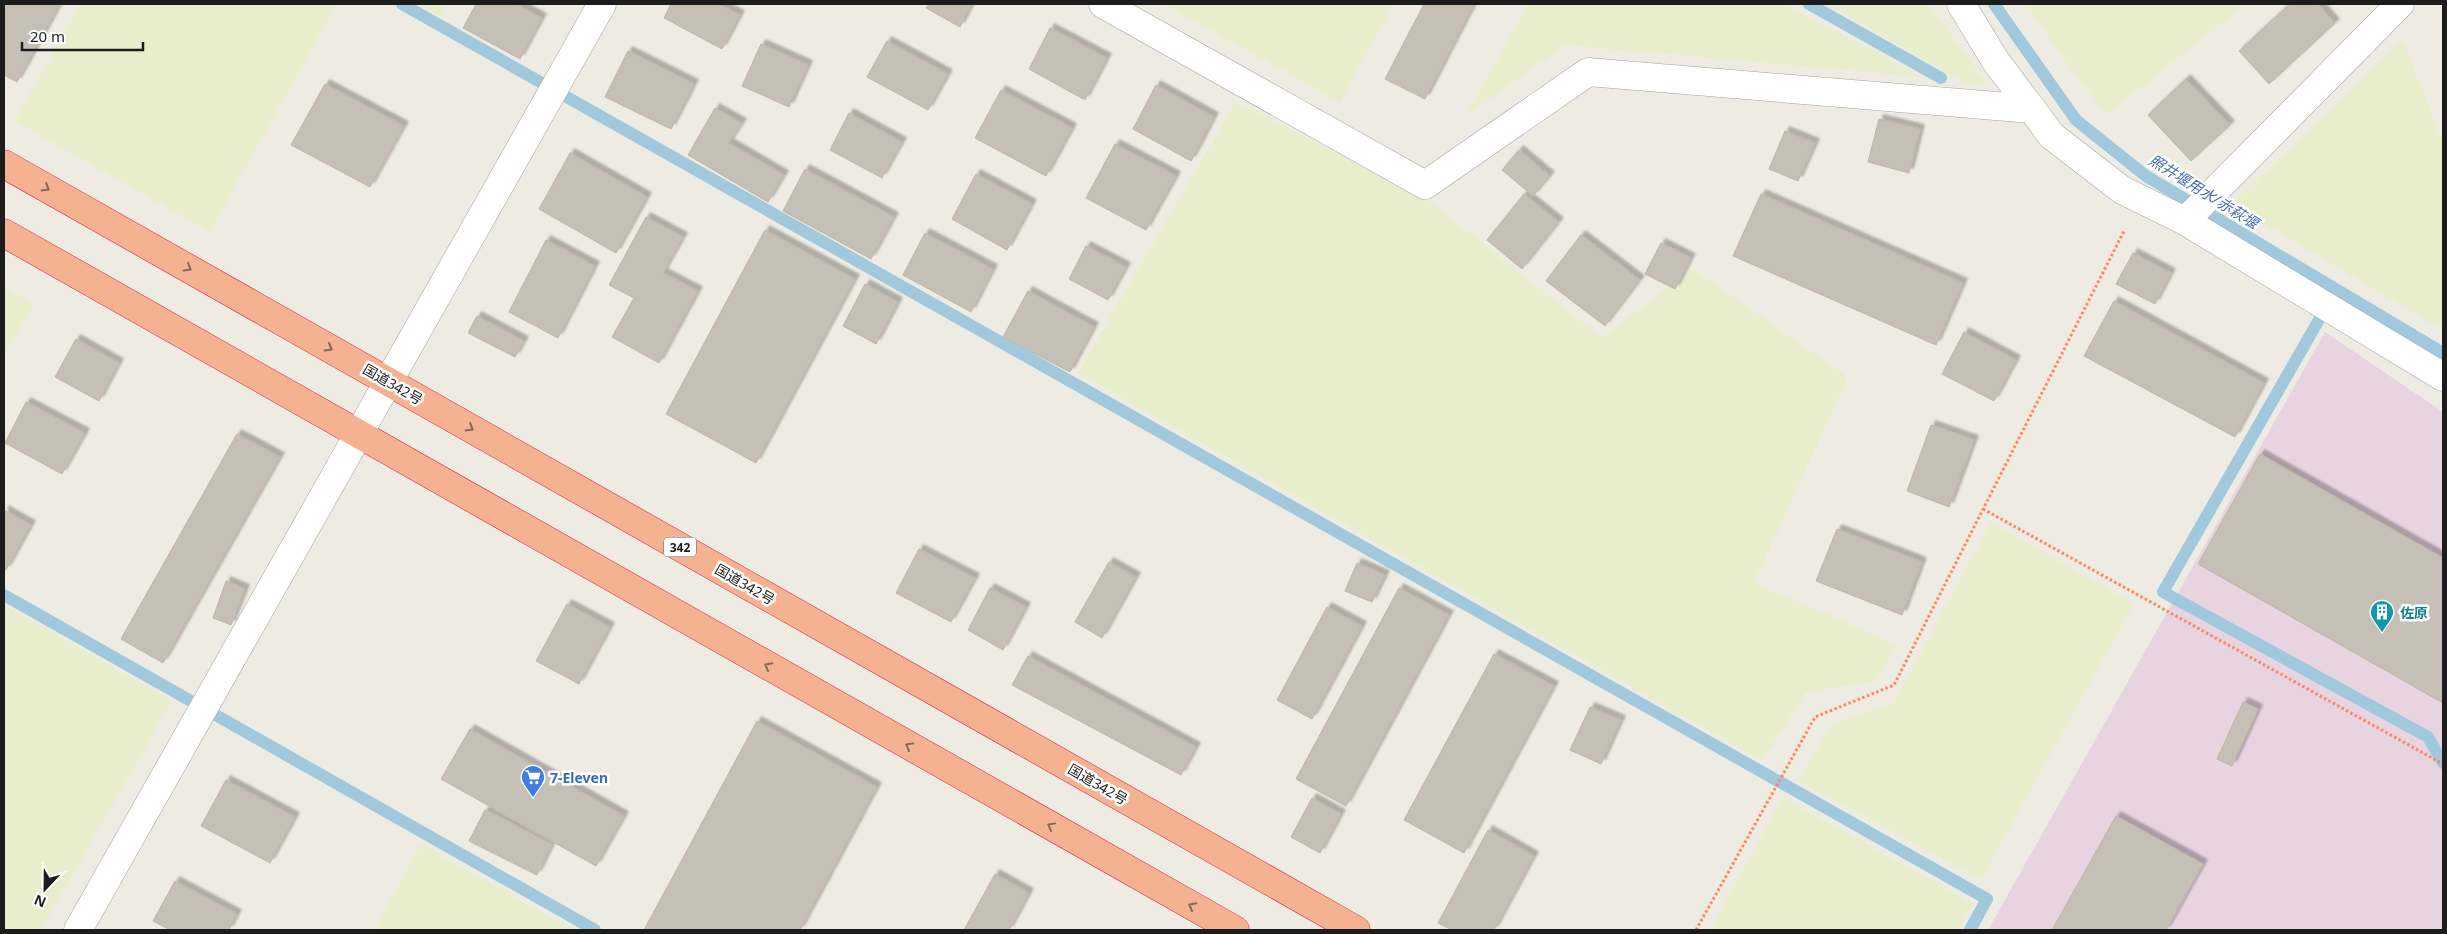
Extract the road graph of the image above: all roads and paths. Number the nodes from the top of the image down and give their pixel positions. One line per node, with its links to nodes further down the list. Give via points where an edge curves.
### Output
1 (602, 4): 11 (street)
2 (1103, 4): 5 (street, via 1425,185 1588,72)
3 (1961, 4): 5 (street, via 1995,60)
4 (2400, 4): 8 (street)
5 (2032, 109): 7 (street, via 2052,136 2122,190)
6 (4, 164): 11 (highway, 国道342号 / 342, one-way to 11)
7 (2140, 199): 8 (street); 13 (path)
8 (2186, 221): 10 (street)
9 (4, 233): 12 (highway)
10 (2443, 376)
11 (390, 382): 12 (street); 17 (highway, 国道342号 / 342, one-way to 17)
12 (359, 435): 15 (street); 16 (highway, one-way to 12)
13 (1984, 509): 14 (path); 18 (path, via 1894,685 1815,717)
14 (2443, 764)
15 (78, 930)
16 (1235, 930)
17 (1356, 930)
18 (1696, 930)

